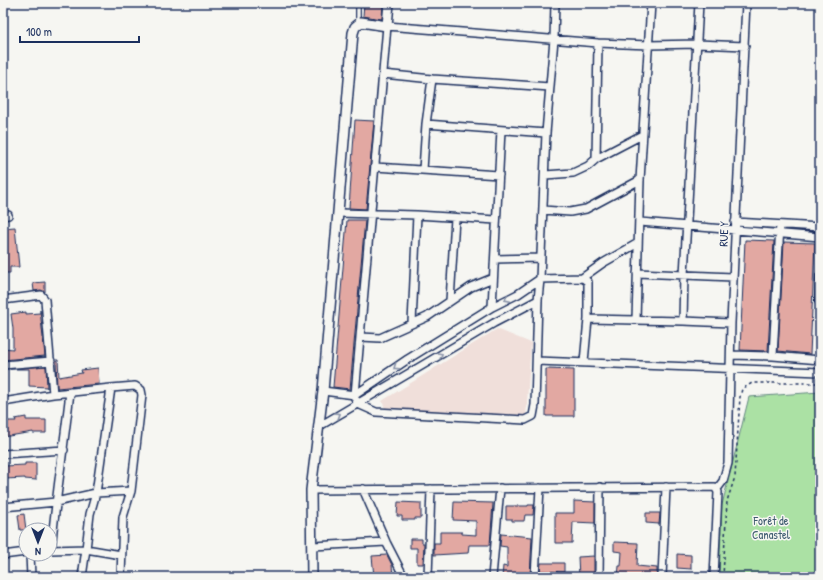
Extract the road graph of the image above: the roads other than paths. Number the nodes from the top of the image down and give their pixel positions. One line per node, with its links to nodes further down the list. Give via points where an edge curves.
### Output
1 (358, 3): 7 (lane)
2 (389, 3): 8 (street)
3 (555, 3): 9 (street)
4 (651, 3): 12 (street)
5 (699, 3): 11 (street)
6 (746, 3): 13 (street, RUE Y)
7 (358, 24): 8 (street, via 361,22); 28 (street, via 353,33)
8 (387, 26): 9 (street); 14 (street)
9 (554, 38): 10 (street); 16 (street)
10 (598, 43): 12 (street); 21 (street)
11 (697, 44): 12 (street); 13 (street); 36 (street)
12 (649, 45): 20 (street)
13 (745, 46): 34 (street, RUE Y)
14 (383, 74): 15 (street); 22 (street)
15 (432, 79): 16 (street); 17 (street)
16 (550, 87): 19 (street)
17 (426, 124): 18 (street); 23 (street)
18 (501, 130): 19 (street); 24 (street)
19 (546, 133): 25 (street)
20 (642, 135): 21 (street); 26 (street)
21 (596, 159): 25 (street, via 573,173)
22 (375, 167): 23 (street); 29 (street)
23 (423, 170): 24 (street)
24 (499, 175): 32 (street)
25 (545, 175): 27 (street)
26 (640, 180): 27 (street, via 586,209 570,212); 33 (street)
27 (543, 210): 42 (street)
28 (338, 213): 29 (street); 72 (street)
29 (371, 214): 30 (street); 61 (street)
30 (417, 215): 31 (street); 59 (street)
31 (455, 218): 32 (street); 53 (street)
32 (496, 220): 43 (street)
33 (640, 222): 36 (street); 41 (street)
34 (735, 222): 35 (street); 38 (street, RUE Y)
35 (780, 225): 37 (street); 39 (street)
36 (686, 226): 38 (street); 45 (street)
37 (820, 226)
38 (735, 230): 39 (street); 47 (street, RUE Y)
39 (780, 233): 40 (street); 63 (street)
40 (820, 237)
41 (638, 243): 44 (street); 49 (street)
42 (541, 258): 43 (street); 50 (street)
43 (495, 259): 48 (street)
44 (637, 273): 45 (street); 57 (street)
45 (684, 275): 47 (street); 58 (street)
46 (820, 276): 54 (street)
47 (733, 277): 60 (street, RUE Y)
48 (493, 278): 53 (street, via 471,287); 55 (street)
49 (582, 278): 50 (street); 56 (street, via 588,282)
50 (540, 279): 52 (street); 55 (street, one-way to 55)
51 (3, 300): 65 (street, via 41,295 45,300)
52 (538, 300): 66 (street); 77 (street, one-way to 52, via 494,323)
53 (450, 301): 59 (street, via 427,317)
54 (820, 302)
55 (492, 307): 75 (street, one-way to 75)
56 (588, 319): 57 (street); 67 (street)
57 (636, 320): 58 (street)
58 (682, 321): 60 (street)
59 (412, 323): 61 (street, via 380,338)
60 (731, 324): 62 (street, RUE Y)
61 (361, 337): 75 (street)
62 (730, 355): 63 (street); 69 (street, RUE Y)
63 (773, 356): 64 (street)
64 (820, 360)
65 (51, 361): 68 (street); 74 (street)
66 (537, 361): 67 (street); 77 (street, via 533,416 525,420 376,412)
67 (584, 362): 69 (street)
68 (3, 365)
69 (730, 368): 70 (street); 87 (street, RUE Y, via 728,463 723,481)
70 (820, 372)
71 (111, 388): 73 (street); 89 (street, via 135,386 141,390 142,395); 90 (street)
72 (323, 391): 75 (street); 78 (street)
73 (70, 392): 74 (street); 79 (street)
74 (53, 394): 76 (street)
75 (354, 394): 77 (street)
76 (3, 402)
77 (358, 404): 78 (street, one-way to 77)
78 (318, 427): 88 (street)
79 (64, 450): 80 (street); 91 (street)
80 (3, 454)
81 (600, 487): 82 (street); 84 (street); 110 (street)
82 (666, 487): 87 (street); 111 (street)
83 (500, 488): 84 (street); 86 (street); 108 (street)
84 (540, 488): 109 (street)
85 (364, 489): 86 (street); 88 (street); 94 (street)
86 (431, 489): 107 (street)
87 (717, 489): 112 (street)
88 (311, 490): 95 (street)
89 (131, 492): 90 (street); 100 (street, via 123,517)
90 (96, 493): 91 (street); 96 (street, via 90,514)
91 (56, 502): 92 (street); 93 (street)
92 (3, 507)
93 (54, 522)
94 (386, 542): 95 (street); 106 (street)
95 (313, 546): 105 (street)
96 (86, 549): 97 (street); 100 (street); 103 (street)
97 (58, 550)
98 (18, 553): 99 (street)
99 (3, 555)
100 (121, 555): 104 (street)
101 (30, 562): 102 (street)
102 (31, 577)
103 (82, 577)
104 (121, 577)
105 (312, 577)
106 (404, 577)
107 (428, 577)
108 (492, 577)
109 (535, 577)
110 (599, 577)
111 (662, 577)
112 (714, 577)

